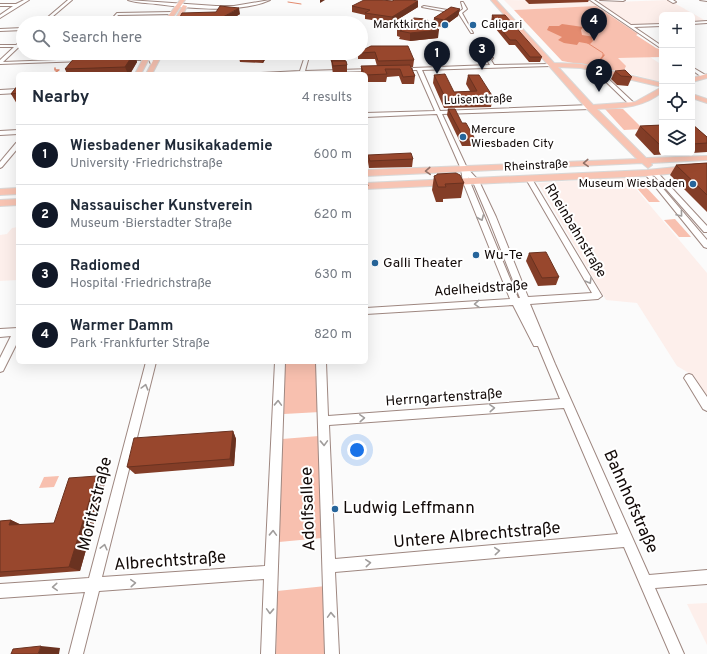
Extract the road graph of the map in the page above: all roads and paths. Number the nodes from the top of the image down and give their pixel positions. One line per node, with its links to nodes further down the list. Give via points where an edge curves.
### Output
1 (27, 0): 15 (street)
2 (70, 0): 20 (street)
3 (123, 0): 4 (street)
4 (130, 0): 16 (street); 16 (street)
5 (268, 0): 17 (street, via 241,6)
6 (493, 0): 46 (main road)
7 (592, 0): 29 (street)
8 (602, 0): 9 (street)
9 (623, 0)
10 (702, 0): 11 (street)
11 (707, 0)
12 (429, 3): 19 (street, via 424,6)
13 (462, 3): 19 (street, via 465,9)
14 (0, 5): 15 (street)
15 (16, 5): 24 (street)
16 (183, 5): 17 (street); 17 (street); 18 (main road); 23 (main road)
17 (214, 7)
18 (172, 13): 21 (street); 22 (main road)
19 (460, 13): 33 (street)
20 (51, 16)
21 (115, 16)
22 (170, 16)
23 (179, 16)
24 (0, 17)
25 (707, 22): 27 (street)
26 (695, 23): 27 (street)
27 (699, 23): 30 (street)
28 (659, 25): 29 (street)
29 (630, 26): 36 (street)
30 (707, 28)
31 (16, 29): 32 (street)
32 (0, 30)
33 (472, 32)
34 (0, 46): 35 (street)
35 (16, 46)
36 (659, 46)
37 (16, 48): 45 (street)
38 (491, 58): 48 (street, via 489,60)
39 (80, 60): 40 (street); 45 (street)
40 (93, 60)
41 (145, 60): 54 (main road)
42 (152, 60): 47 (street)
43 (156, 60): 47 (main road)
44 (306, 60): 56 (street)
45 (0, 62)
46 (551, 64): 48 (street); 52 (main road); 66 (main road)
47 (154, 65): 55 (main road)
48 (494, 66): 50 (street)
49 (407, 69): 50 (street)
50 (419, 69): 67 (street, Bahnhofstraße)
51 (377, 70): 56 (street)
52 (600, 70): 59 (main road); 65 (street, via 600,73)
53 (695, 70): 57 (street)
54 (139, 72)
55 (150, 72)
56 (302, 72)
57 (706, 78): 58 (main road)
58 (695, 79)
59 (659, 84)
60 (16, 91): 61 (street)
61 (0, 92)
62 (659, 92): 65 (main road, via 651,99)
63 (695, 97): 64 (main road)
64 (707, 101)
65 (632, 104): 66 (main road)
66 (590, 107): 67 (street, Luisenstraße); 73 (main road)
67 (439, 112): 68 (street, Luisenstraße); 76 (street, Bahnhofstraße)
68 (368, 116)
69 (16, 132): 70 (street)
70 (0, 133)
71 (16, 146): 74 (street)
72 (707, 158): 73 (main road, Rheinstraße)
73 (641, 161): 76 (main road, Rheinstraße, one-way to 76); 78 (main road)
74 (0, 166)
75 (707, 167): 78 (main road, Rheinstraße)
76 (464, 169): 77 (main road, Rheinstraße, one-way to 77); 81 (street, Bahnhofstraße); 82 (street, Bahnhofstraße)
77 (405, 172): 79 (main road, Rheinstraße); 83 (main road, via 413,177)
78 (650, 173): 80 (main road, Rheinstraße); 89 (street); 90 (street, one-way to 90)
79 (368, 174)
80 (529, 179): 81 (main road, Rheinstraße); 91 (street, Rheinbahnstraße, one-way to 91)
81 (476, 181): 82 (main road, Rheinstraße); 92 (street, Bahnhofstraße)
82 (466, 182): 83 (main road, Rheinstraße); 93 (street, Bahnhofstraße, one-way to 93)
83 (409, 184): 84 (main road, Rheinstraße)
84 (368, 186)
85 (16, 191): 86 (main road)
86 (0, 192)
87 (16, 202): 88 (main road)
88 (0, 203)
89 (707, 230)
90 (707, 244)
91 (598, 296): 92 (street, Adelheidstraße)
92 (526, 300): 93 (street, Adelheidstraße); 101 (street, Bahnhofstraße)
93 (515, 301): 94 (street, Adelheidstraße, one-way to 94); 101 (street, Bahnhofstraße)
94 (368, 311)
95 (16, 332): 96 (street)
96 (0, 333)
97 (16, 336): 102 (street)
98 (150, 364): 112 (street, Moritzstraße, one-way to 98)
99 (280, 364): 109 (street, one-way to 99)
100 (321, 364): 106 (street, Adolfsallee)
101 (550, 364): 104 (street, Bahnhofstraße)
102 (0, 368)
103 (689, 378): 105 (street)
104 (567, 403): 106 (street, Herrngartenstraße, one-way to 104); 107 (street, Bahnhofstraße)
105 (707, 406)
106 (323, 420): 108 (street, Adolfsallee, one-way to 108)
107 (627, 540): 108 (street, Untere Albrechtstraße, one-way to 107); 111 (street, Bahnhofstraße)
108 (329, 566): 116 (street, Adolfsallee, one-way to 108)
109 (272, 572): 112 (street, Albrechtstraße, one-way to 109); 115 (street, one-way to 115)
110 (707, 577): 111 (street)
111 (646, 582): 117 (street, Bahnhofstraße)
112 (94, 585): 113 (street, Albrechtstraße, one-way to 113); 114 (street, Moritzstraße)
113 (0, 591)
114 (76, 654)
115 (268, 654)
116 (332, 654)
117 (677, 654)

